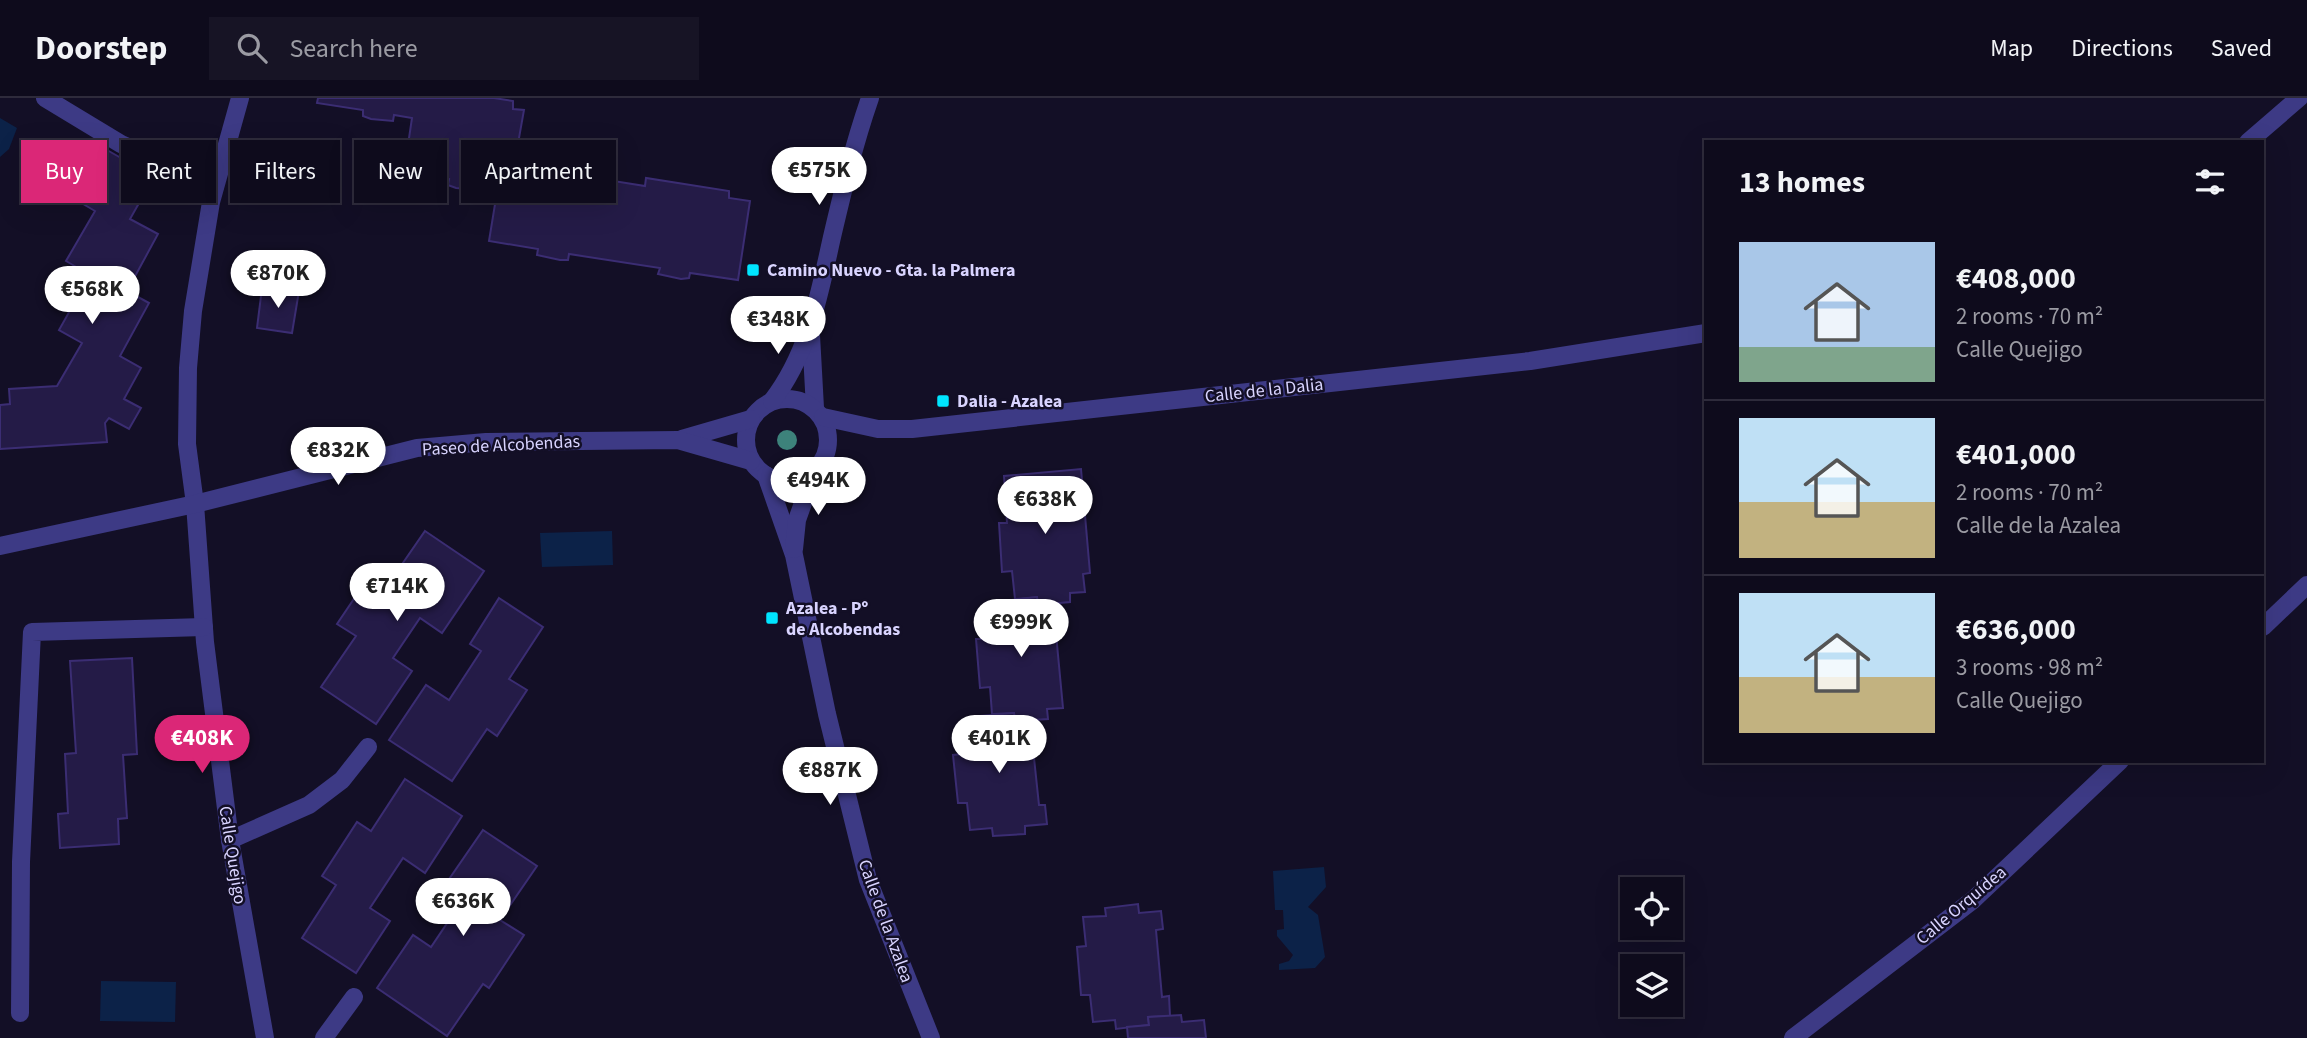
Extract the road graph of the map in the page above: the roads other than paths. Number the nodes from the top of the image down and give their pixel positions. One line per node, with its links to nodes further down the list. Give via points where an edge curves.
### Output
1 (45, 98): 6 (street)
2 (240, 98): 7 (street, Calle Quejigo)
3 (870, 98): 9 (street, via 853,148)
4 (2300, 98): 5 (street)
5 (2250, 140)
6 (121, 144)
7 (216, 182)
8 (212, 203): 18 (street, Calle Quejigo, via 188,368 187,444)
9 (811, 328): 11 (street, via 794,368); 12 (street)
10 (1704, 333): 12 (street, Calle de la Dalia, via 1530,361 912,429 878,429)
11 (772, 401): 12 (street, via 792,399); 13 (street)
12 (819, 413): 16 (street, via 829,443)
13 (751, 419): 14 (street, Paseo de Alcobendas); 15 (street, via 746,441)
14 (678, 440): 15 (street, Paseo de Alcobendas); 18 (street, Paseo de Alcobendas, via 486,442 417,449)
15 (751, 461): 17 (street)
16 (814, 472): 17 (street, via 792,481); 20 (street, Calle de la Azalea, via 797,520)
17 (766, 475): 20 (street, Calle de la Azalea)
18 (195, 504): 19 (street, Paseo de Alcobendas); 23 (street, Calle Quejigo)
19 (0, 546)
20 (794, 555): 31 (street, Calle de la Azalea, via 868,880)
21 (2307, 585): 22 (street)
22 (2264, 626)
23 (204, 627): 26 (street, Calle Quejigo); 28 (street, via 32,632 21,862)
24 (368, 747): 26 (street, via 342,780 309,805)
25 (2118, 763): 32 (street, Calle Orquídea, via 1973,900)
26 (230, 841): 29 (street, Calle Quejigo)
27 (354, 997): 30 (street)
28 (20, 1013)
29 (265, 1038)
30 (324, 1038)
31 (931, 1038)
32 (1793, 1038)

